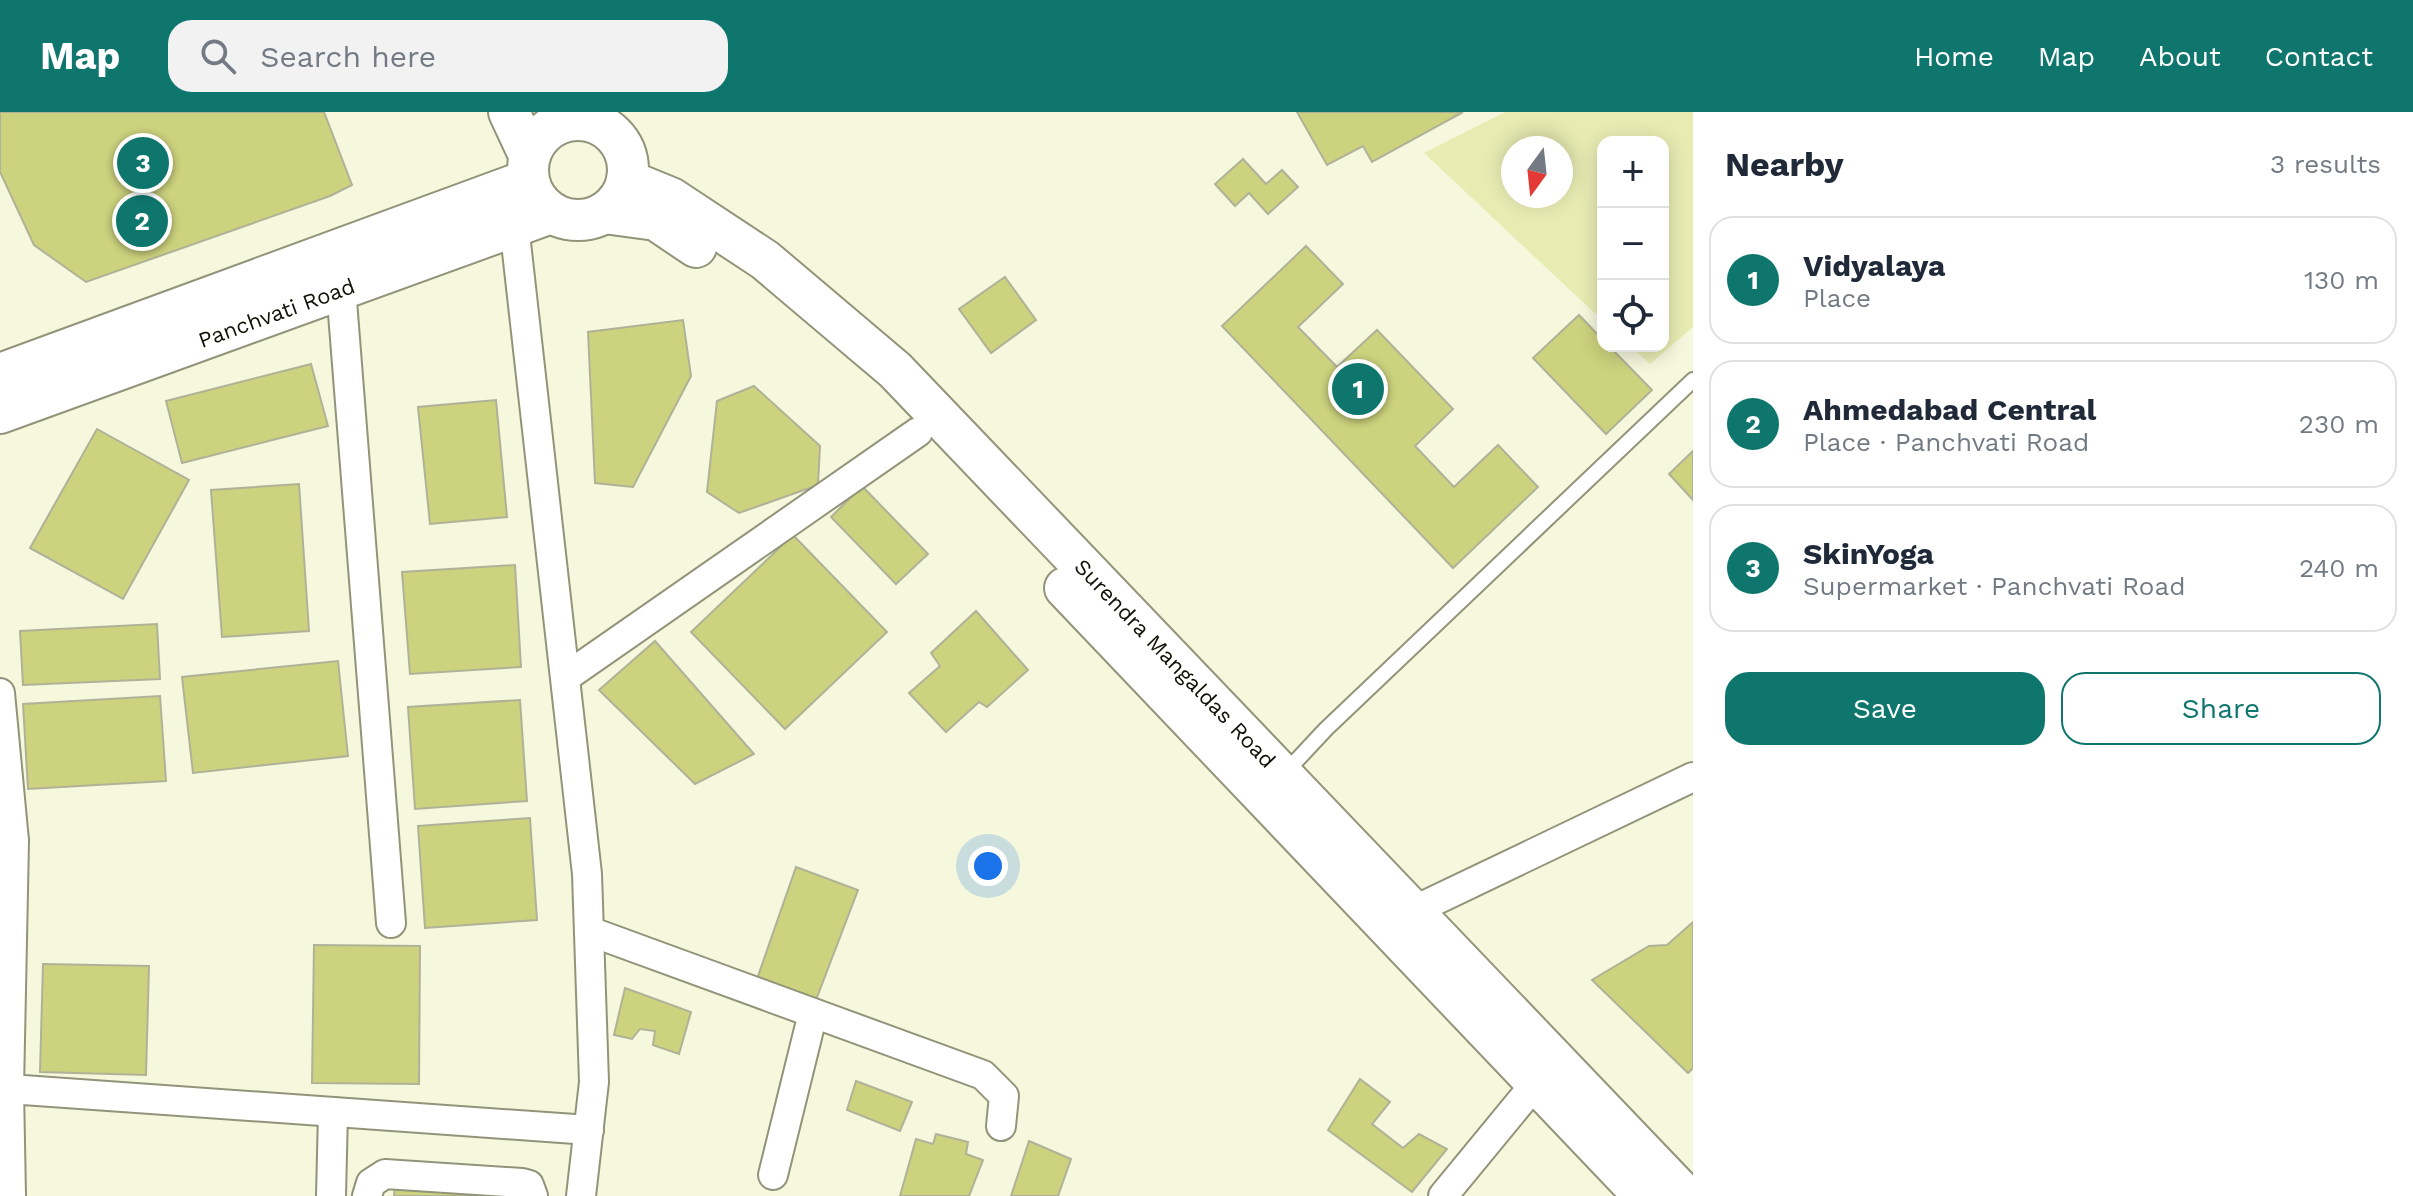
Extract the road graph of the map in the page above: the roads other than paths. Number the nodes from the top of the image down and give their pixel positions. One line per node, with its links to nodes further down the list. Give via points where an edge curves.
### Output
1 (509, 112): 3 (main road)
2 (554, 118): 3 (main road); 4 (main road, via 590,121 608,129 628,161)
3 (528, 167): 5 (main road, via 532,193); 9 (main road, Panchvati Road)
4 (627, 180): 6 (main road, via 615,205); 15 (main road, Surendra Mangaldas Road, via 671,198 765,260 895,370)
5 (551, 213): 6 (main road, via 578,220); 7 (main road, Panchvati Road)
6 (604, 213): 12 (main road, Surendra Mangaldas Road, via 656,220 749,282 877,389)
7 (514, 225): 8 (main road, Panchvati Road); 13 (street)
8 (341, 288): 11 (main road, Panchvati Road); 19 (street)
9 (0, 374)
10 (1693, 380): 15 (lane)
11 (0, 413)
12 (918, 432): 13 (street); 22 (main road, Surendra Mangaldas Road)
13 (566, 677): 20 (street)
14 (0, 693): 17 (street)
15 (1283, 775): 18 (main road, Surendra Mangaldas Road)
16 (1693, 777): 18 (street)
17 (7, 844): 23 (street)
18 (1413, 911): 35 (main road, Surendra Mangaldas Road)
19 (391, 923)
20 (589, 931): 21 (street); 26 (street, via 594,1082)
21 (813, 1013): 25 (street, via 983,1075 1004,1096); 27 (street)
22 (1536, 1083): 33 (street); 34 (main road, Surendra Mangaldas Road)
23 (9, 1089): 24 (street); 28 (street)
24 (333, 1112): 26 (street); 29 (street)
25 (1001, 1126)
26 (589, 1130): 32 (street)
27 (773, 1175)
28 (11, 1196)
29 (331, 1196)
30 (367, 1196): 31 (street, via 371,1183 385,1174 522,1183 529,1185)
31 (533, 1196)
32 (581, 1196)
33 (1443, 1196)
34 (1644, 1196)
35 (1685, 1196)

